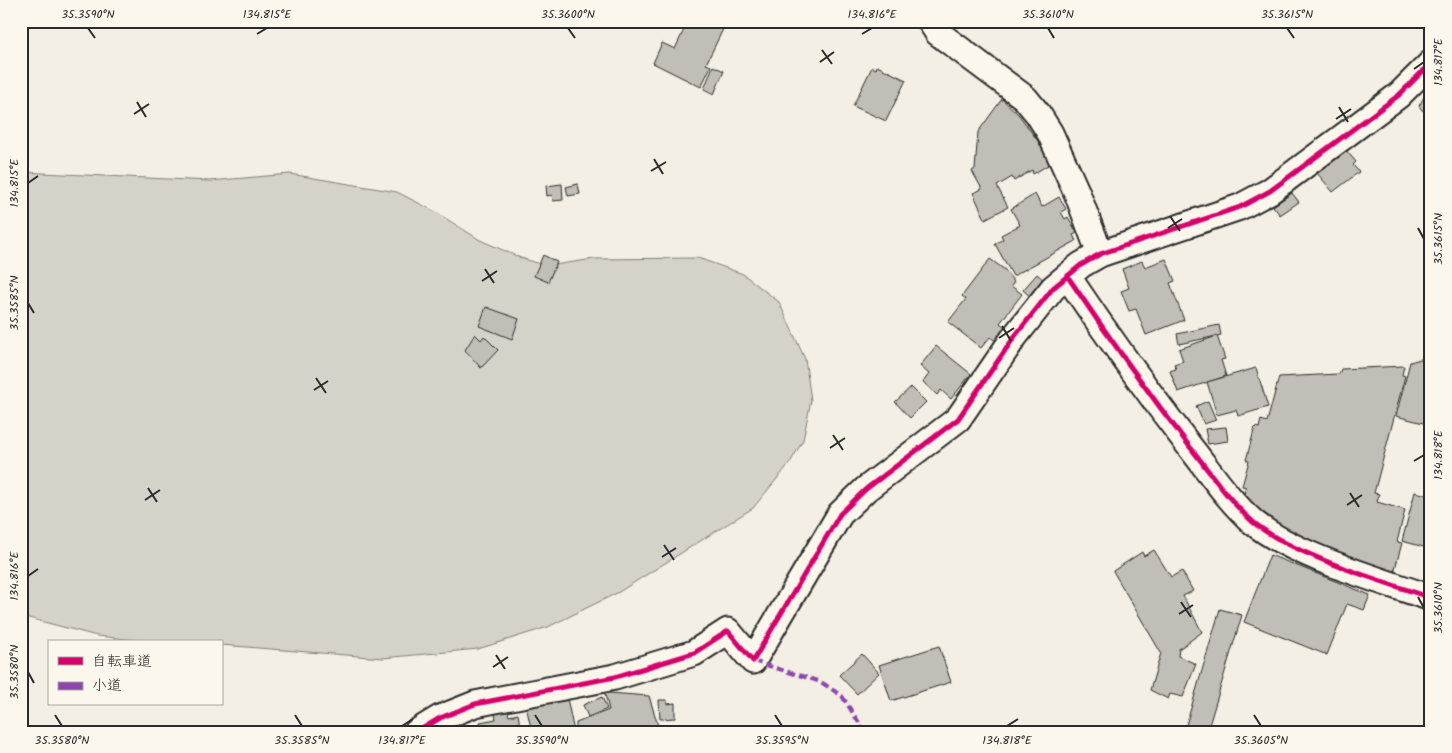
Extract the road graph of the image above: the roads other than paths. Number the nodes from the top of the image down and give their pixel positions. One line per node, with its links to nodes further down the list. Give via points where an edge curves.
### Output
1 (930, 21): 3 (street, via 938,33 1025,98 1038,114 1077,192)
2 (1431, 63): 3 (street, via 1399,95 1270,191 1240,207)
3 (1100, 254): 4 (street, via 1081,265)
4 (1068, 278): 5 (street, via 1170,420 1231,499 1254,523 1317,557); 6 (street, via 1053,288 1015,336 958,419 866,489 840,514 753,661 728,631 694,654 615,677 475,704 440,718)
5 (1431, 598)
6 (417, 732)

